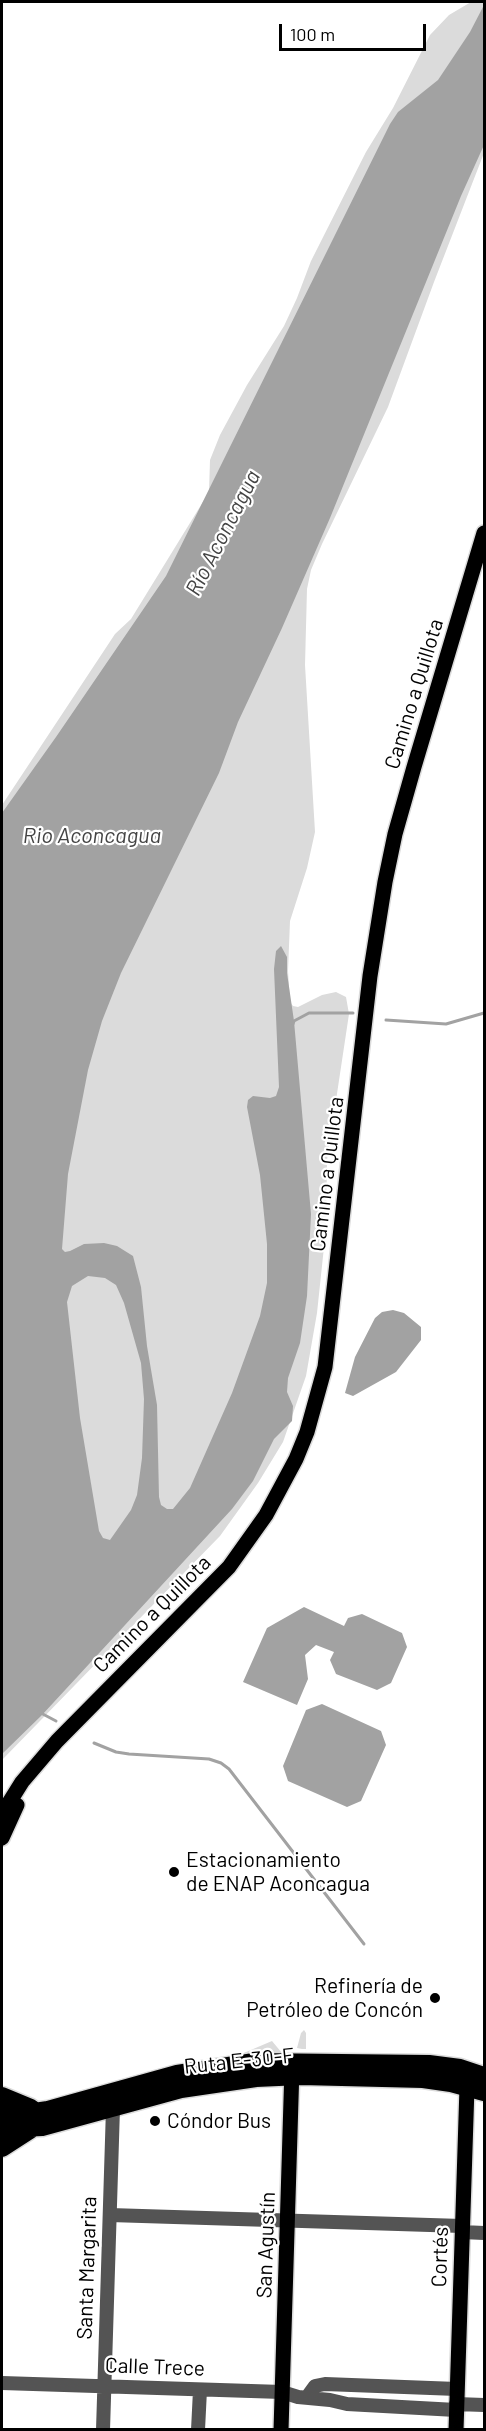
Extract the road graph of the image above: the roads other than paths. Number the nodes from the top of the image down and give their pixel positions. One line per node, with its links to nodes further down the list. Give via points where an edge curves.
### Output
1 (484, 532): 2 (main road, Camino a Quillota, via 395,834 385,882 370,975 325,1367 307,1432 266,1515 229,1567)
2 (57, 1741): 3 (main road, Camino a Quillota, via 22,1782); 4 (main road, Camino a Quillota)
3 (2, 1814)
4 (2, 1838)
5 (292, 2069): 6 (highway, Ruta E-30-F, via 441,2065); 7 (highway, Ruta E-30-F); 10 (highway, Ruta E-30-F, via 196,2085); 11 (highway, Ruta E-30-F, via 246,2063 194,2070); 17 (main road, San Agustín)
6 (484, 2076)
7 (466, 2086): 8 (highway, Ruta E-30-F); 18 (main road, Cortés)
8 (484, 2092)
9 (2, 2096): 11 (highway, via 20,2105)
10 (112, 2108): 13 (highway, Ruta E-30-F); 16 (street, Santa Margarita)
11 (48, 2110): 12 (highway, Ruta E-30-F)
12 (2, 2113)
13 (33, 2128): 14 (highway, Ruta E-30-F); 15 (highway)
14 (2, 2129)
15 (2, 2148)
16 (110, 2214): 17 (street); 21 (street, Santa Margarita)
17 (288, 2220): 18 (street); 23 (main road, San Agustín)
18 (462, 2229): 19 (street); 25 (main road, Cortés)
19 (484, 2233)
20 (2, 2383): 21 (street, Calle Trece)
21 (104, 2386): 22 (street, Calle Trece); 27 (street, Santa Margarita)
22 (200, 2390): 23 (street, Calle Trece); 28 (street)
23 (282, 2392): 24 (street, Calle Trece); 29 (main road, San Agustín)
24 (307, 2397): 25 (street, Calle Trece, via 348,2404); 25 (street, Calle Trece, via 315,2386 325,2384)
25 (457, 2401): 26 (street, Calle Trece); 30 (main road, Cortés)
26 (484, 2404)
27 (103, 2430)
28 (198, 2430)
29 (281, 2430)
30 (456, 2430)

